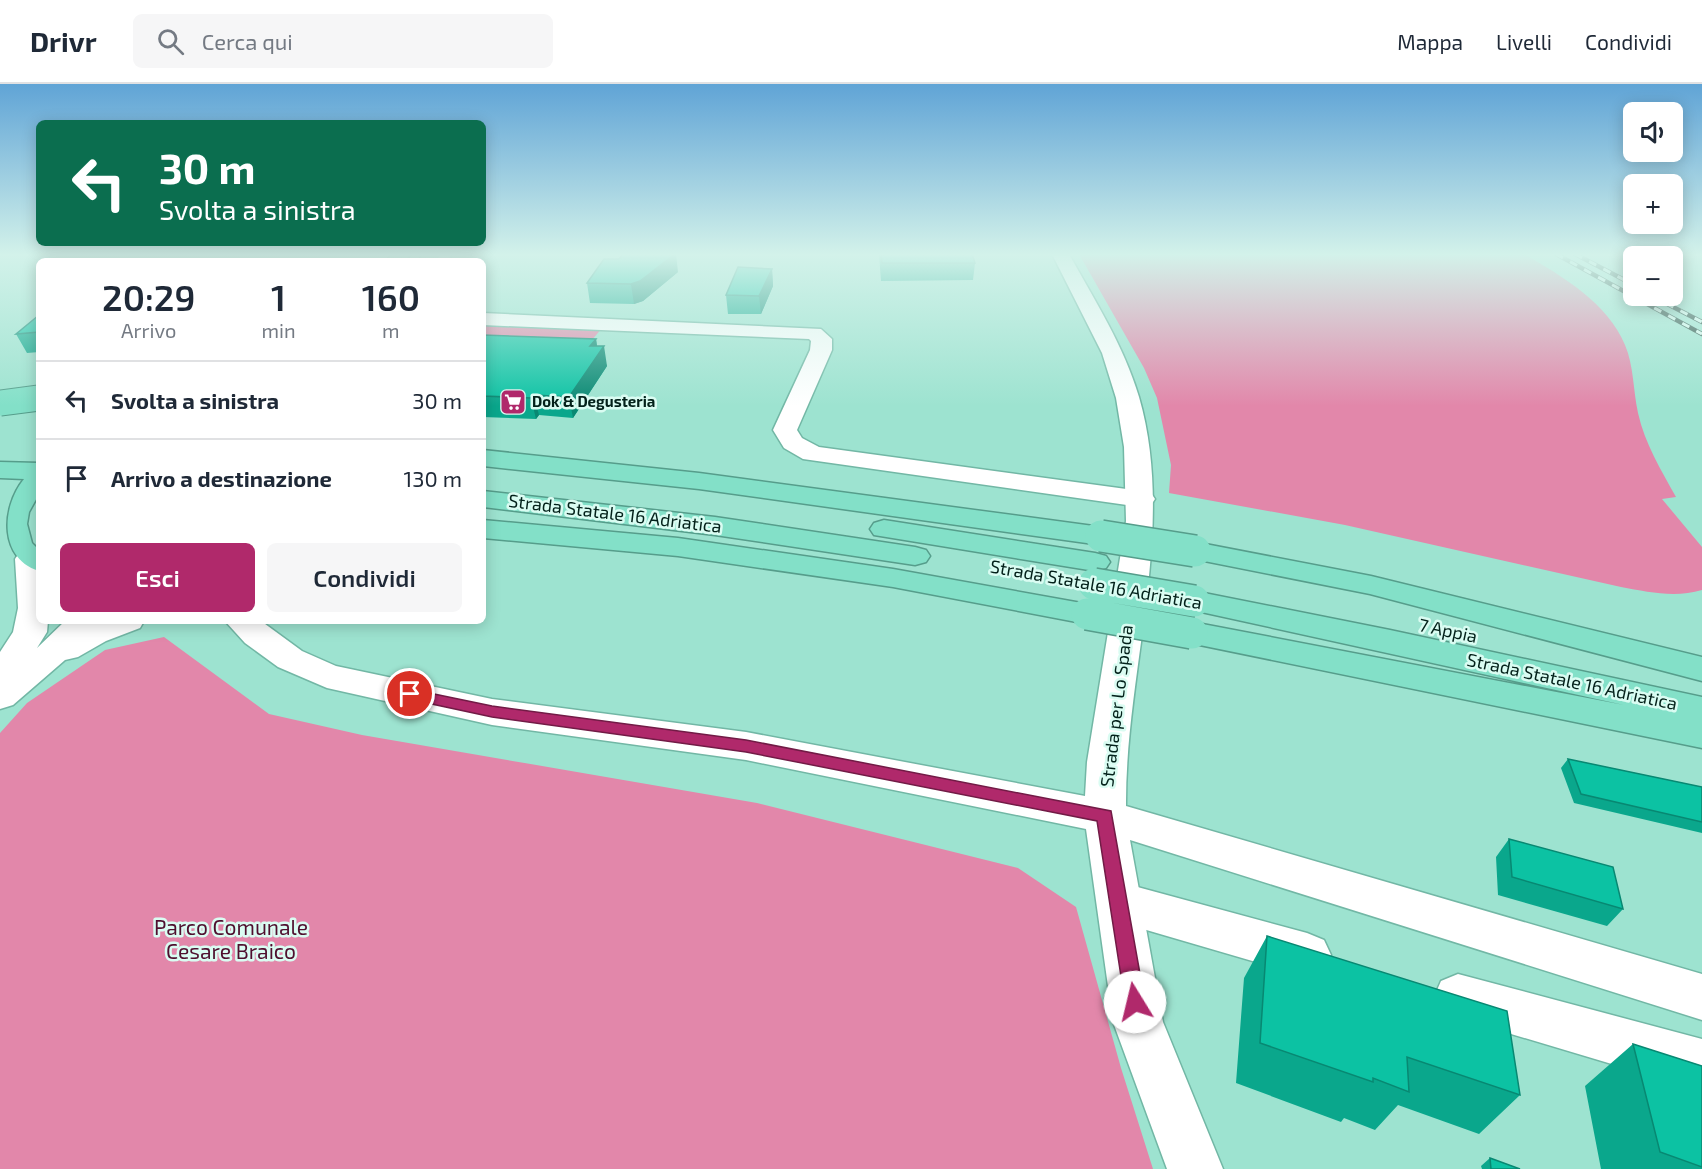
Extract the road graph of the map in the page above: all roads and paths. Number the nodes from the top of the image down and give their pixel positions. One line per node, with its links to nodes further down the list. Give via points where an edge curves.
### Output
1 (1087, 305): 15 (street, Strada per Lo Spada, via 1113,353 1128,398)
2 (486, 319): 15 (street, via 814,333 822,339 821,350 785,430 793,443 812,454)
3 (36, 398): 4 (highway, bridge)
4 (0, 403): 5 (highway)
5 (36, 406)
6 (0, 452): 7 (highway)
7 (36, 453)
8 (486, 458): 18 (highway, via 699,481)
9 (0, 470): 10 (highway)
10 (36, 471)
11 (486, 479): 13 (highway, Strada Statale 16 Adriatica)
12 (36, 482): 17 (highway, via 14,506 8,526)
13 (569, 497): 14 (highway, Strada Statale 16 Adriatica); 18 (highway, Strada Statale 16 Adriatica, via 816,540)
14 (486, 499)
15 (1141, 499): 30 (street, Strada per Lo Spada, via 1106,762)
16 (486, 529): 18 (highway, via 725,554 893,578)
17 (21, 553): 25 (street, via 34,608 30,633)
18 (1094, 574): 19 (highway, bridge); 19 (highway, Strada Statale 16 Adriatica)
19 (1194, 591): 24 (highway, via 1371,585); 26 (highway, 7 Appia, via 1392,619); 28 (highway, Strada Statale 16 Adriatica, via 1390,641); 29 (highway)
20 (81, 624): 23 (street)
21 (119, 624): 23 (street, via 93,633)
22 (245, 625): 30 (street, via 290,659 327,676 492,712 746,746)
23 (43, 662): 27 (street)
24 (1702, 669)
25 (0, 678)
26 (1702, 687)
27 (0, 696)
28 (1702, 710)
29 (1702, 734)
30 (1105, 816): 31 (street, Strada per Lo Spada); 34 (street)
31 (1119, 902): 32 (street); 36 (street, Strada per Lo Spada, via 1138,1022)
32 (1348, 966)
33 (1416, 985): 35 (street)
34 (1702, 997)
35 (1702, 1065)
36 (1195, 1169)

